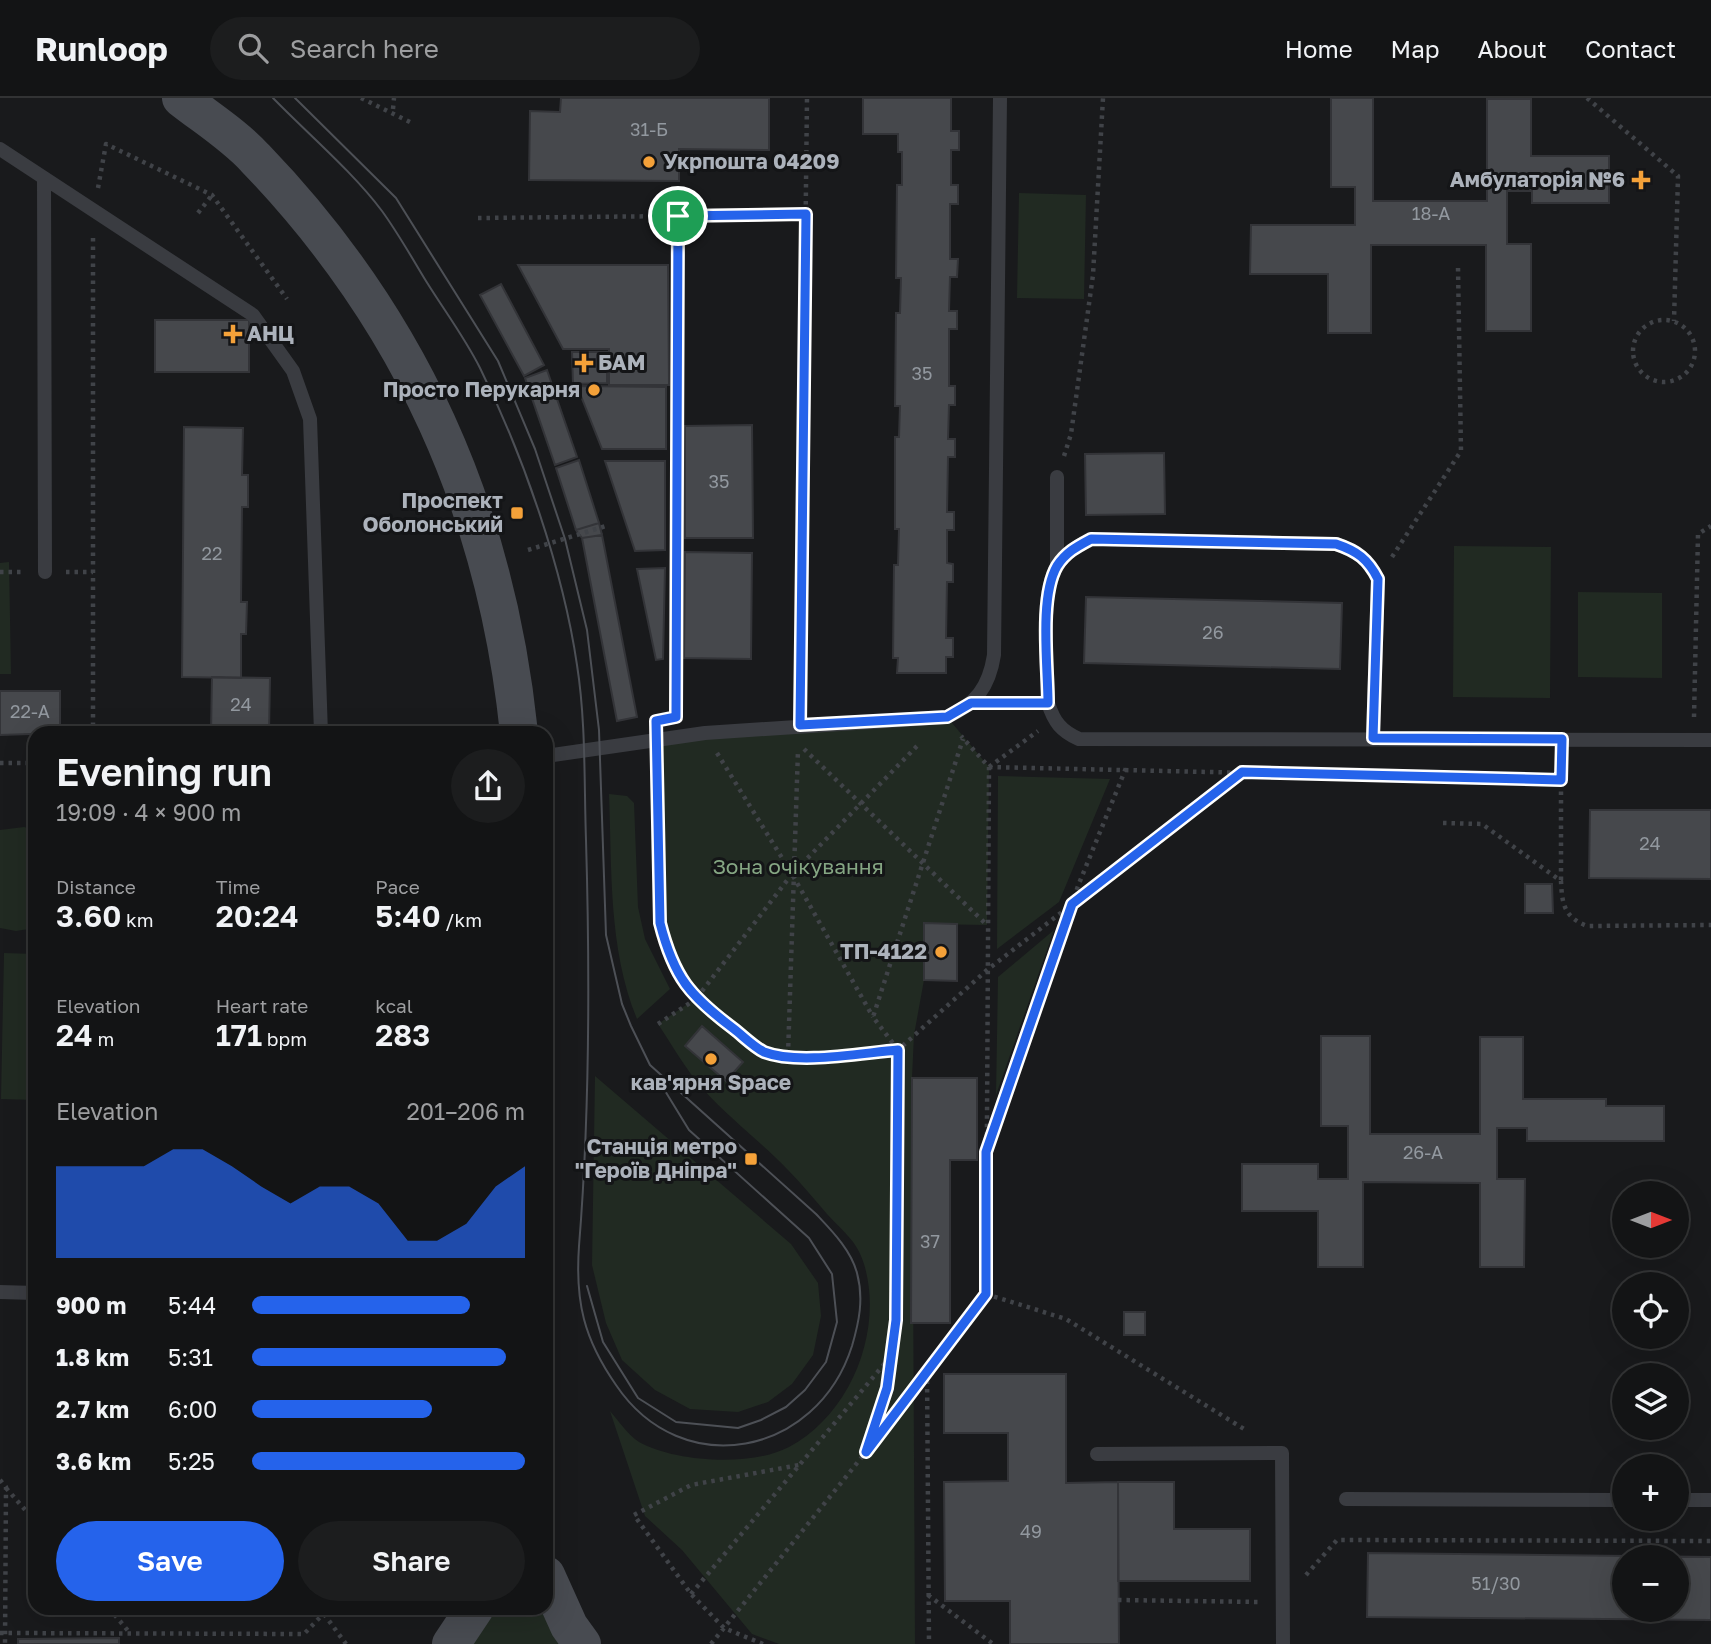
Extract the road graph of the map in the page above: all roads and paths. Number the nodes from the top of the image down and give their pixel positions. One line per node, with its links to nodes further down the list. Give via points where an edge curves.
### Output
1 (181, 98): 38 (main road, via 254,156 317,228 376,308 423,388 493,574)
2 (361, 98): 9 (path)
3 (394, 98): 8 (path)
4 (807, 98): 15 (path)
5 (1000, 98): 30 (lane, via 994,655 991,676)
6 (1100, 98): 21 (path, via 1093,275 1071,434)
7 (1587, 98): 20 (path, via 1678,176)
8 (393, 109)
9 (414, 124)
10 (0, 149): 11 (lane)
11 (44, 179): 13 (lane); 28 (lane)
12 (212, 195): 13 (path, via 106,144); 14 (path); 19 (path)
13 (93, 213): 36 (path); 37 (lane, via 253,315 293,370 310,419)
14 (198, 213)
15 (806, 214): 16 (path); 35 (path)
16 (678, 216): 17 (path); 32 (path)
17 (478, 218)
18 (1458, 267): 29 (path, via 1461,451)
19 (287, 299)
20 (1674, 321): 20 (path, via 1654,321 1633,342 1634,362 1655,382 1686,374 1695,355 1690,334)
21 (1057, 477): 25 (lane)
22 (606, 526): 24 (path)
23 (1711, 526): 43 (path, via 1698,534)
24 (528, 550)
25 (1057, 566): 29 (lane, via 1070,550 1091,539 1336,544 1355,551); 31 (lane, via 1048,590)
26 (0, 572): 27 (path)
27 (18, 572)
28 (45, 572)
29 (1378, 579): 40 (lane)
30 (971, 703): 31 (path); 33 (lane)
31 (1048, 703): 34 (lane)
32 (676, 717): 39 (path); 42 (path, via 656,721)
33 (947, 717): 35 (lane); 53 (path)
34 (1053, 721): 45 (lane, via 1079,739); 49 (path)
35 (800, 725): 39 (lane)
36 (93, 726)
37 (321, 726)
38 (518, 726)
39 (705, 733): 42 (lane); 56 (path)
40 (1373, 738): 41 (lane); 45 (lane)
41 (1562, 739): 43 (lane); 52 (path)
42 (657, 740): 46 (lane); 62 (path, via 660,923 673,962)
43 (1694, 740): 44 (lane)
44 (1711, 740)
45 (1137, 741): 50 (path)
46 (553, 755)
47 (0, 763): 48 (path)
48 (28, 763)
49 (989, 767): 50 (path); 55 (path, via 963,738); 59 (path)
50 (1125, 770): 51 (path); 58 (path)
51 (1242, 772): 52 (path); 58 (path)
52 (1561, 780): 57 (path)
53 (860, 802): 55 (path); 56 (path); 56 (path, via 799,743)
54 (1443, 823): 57 (path, via 1482,824)
55 (923, 862): 59 (path); 63 (path)
56 (792, 874): 62 (path); 63 (path); 66 (path)
57 (1561, 881): 60 (path, via 1562,906 1573,920 1587,926)
58 (1072, 904): 61 (path); 67 (path)
59 (987, 925): 61 (path)
60 (1711, 925)
61 (987, 970): 65 (path); 67 (path)
62 (695, 999): 64 (path); 66 (path, via 763,1051)
63 (873, 1017): 65 (path)
64 (658, 1024)
65 (898, 1050): 66 (path); 71 (path, via 897,1283)
66 (788, 1055)
67 (986, 1152): 70 (path)
68 (0, 1292): 69 (lane)
69 (28, 1293)
70 (986, 1294): 72 (path); 74 (path, via 1066,1319)
71 (892, 1355): 73 (path, via 881,1410); 76 (path)
72 (927, 1372): 73 (path); 88 (path)
73 (866, 1452): 95 (path)
74 (1282, 1453): 75 (lane); 90 (lane)
75 (1097, 1454)
76 (799, 1465): 87 (path); 87 (path, via 691,1485 634,1515)
77 (0, 1480): 78 (path)
78 (6, 1487): 83 (path); 84 (path)
79 (1346, 1499): 80 (lane)
80 (1612, 1500)
81 (1689, 1500): 82 (lane)
82 (1711, 1500)
83 (28, 1513)
84 (3, 1526): 96 (path)
85 (1711, 1541): 90 (path, via 1336,1540)
86 (553, 1591): 101 (main road)
87 (691, 1594): 95 (path)
88 (928, 1595): 104 (path); 105 (path)
89 (1118, 1600): 90 (path)
90 (1283, 1603): 106 (lane)
91 (115, 1615): 97 (path)
92 (323, 1615): 97 (path, via 304,1634)
93 (325, 1615): 99 (path)
94 (470, 1615): 100 (main road)
95 (724, 1629): 102 (path); 103 (path)
96 (2, 1633): 97 (path); 98 (path)
97 (130, 1633)
98 (5, 1644)
99 (346, 1644)
100 (451, 1644)
101 (582, 1644)
102 (711, 1644)
103 (763, 1644)
104 (929, 1644)
105 (993, 1644)
106 (1283, 1644)

